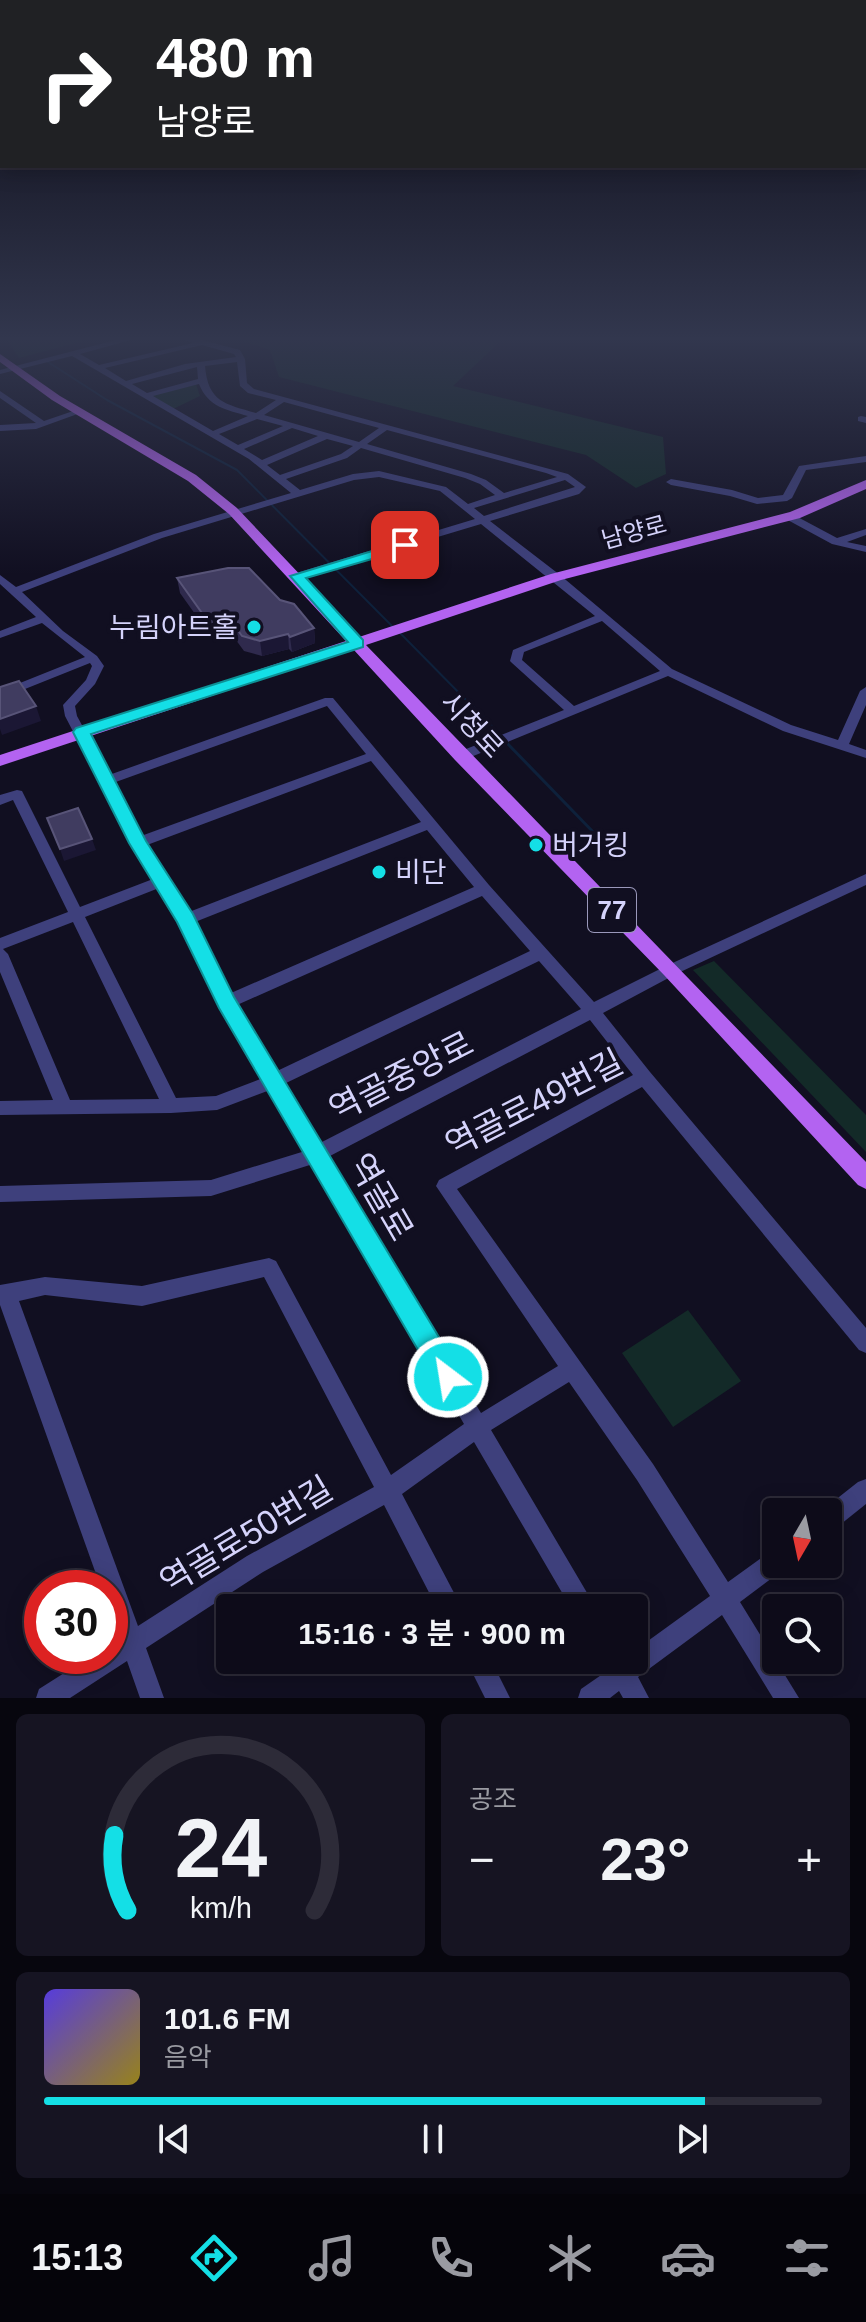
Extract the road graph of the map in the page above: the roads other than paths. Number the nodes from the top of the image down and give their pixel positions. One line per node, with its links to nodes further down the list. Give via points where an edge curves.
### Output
1 (30, 415): 7 (street)
2 (69, 415): 7 (street)
3 (85, 415): 24 (main road, 시청로, via 192,478)
4 (178, 415): 11 (street)
5 (338, 415): 10 (street)
6 (256, 416): 8 (street); 11 (street)
7 (43, 424): 9 (street)
8 (290, 426): 12 (street); 14 (street)
9 (0, 428)
10 (385, 428): 13 (street); 17 (street)
11 (212, 434): 14 (street)
12 (326, 436): 13 (street); 16 (street)
13 (361, 445): 18 (street); 22 (street, via 468,476)
14 (238, 448): 16 (street)
15 (866, 459): 19 (street, via 802,468 787,498 757,501)
16 (261, 464): 18 (street)
17 (567, 477): 22 (street); 26 (street, via 581,487 576,492)
18 (279, 478): 21 (street)
19 (671, 482)
20 (866, 484): 25 (main road, 남양로)
21 (296, 492): 23 (street, via 379,474 443,489); 24 (street)
22 (502, 496): 23 (street)
23 (467, 507): 26 (street)
24 (233, 511): 30 (main road, 시청로); 33 (street)
25 (788, 516): 28 (street); 31 (main road, 남양로)
26 (485, 521): 30 (street); 31 (street)
27 (866, 532): 28 (street)
28 (836, 542): 29 (street)
29 (866, 549)
30 (297, 576): 37 (main road, 시청로)
31 (556, 577): 34 (street); 37 (main road, 남양로)
32 (0, 578): 33 (street)
33 (16, 592): 35 (street)
34 (603, 617): 39 (street); 42 (street, via 519,650 516,661)
35 (44, 618): 36 (street); 38 (street)
36 (0, 635)
37 (357, 644): 43 (main road); 47 (main road, 시청로 / 77)
38 (93, 658): 41 (street); 43 (street, 역골로, via 97,672 69,705)
39 (668, 672): 42 (street); 44 (street, via 787,728)
40 (866, 691): 44 (street)
41 (0, 695)
42 (573, 711): 47 (street)
43 (82, 732): 48 (main road); 49 (street, 역골로)
44 (843, 744): 45 (street)
45 (866, 754)
46 (375, 755): 49 (street, via 329,701); 51 (street); 52 (street)
47 (461, 756): 61 (main road, 시청로 / 77)
48 (0, 761)
49 (105, 781): 52 (street, 역골로)
50 (0, 800): 56 (street, via 17,794)
51 (431, 823): 55 (street); 57 (street)
52 (138, 843): 54 (street, 역골로)
53 (866, 879): 61 (street, 역골중앙로)
54 (161, 882): 56 (street); 57 (street, 역골로)
55 (484, 889): 59 (street); 62 (street)
56 (77, 915): 58 (street); 66 (street)
57 (186, 919): 62 (street, 역골로)
58 (0, 944)
59 (541, 953): 63 (street); 65 (street)
60 (0, 954): 67 (street)
61 (671, 970): 63 (street, 역골중앙로); 70 (main road, 시청로 / 77)
62 (227, 1002): 65 (street, 역골로)
63 (592, 1011): 64 (street); 69 (street, 역골중앙로)
64 (644, 1077): 73 (street, 역골로49번길); 74 (street, 역골로49번길, via 445,1186)
65 (273, 1081): 66 (street, via 217,1103); 69 (street, 역골로)
66 (171, 1106): 67 (street)
67 (65, 1107): 68 (street)
68 (0, 1108)
69 (316, 1154): 71 (street, 역골중앙로, via 211,1188); 75 (street, 역골로)
70 (866, 1178)
71 (0, 1194)
72 (4, 1295): 76 (street, via 45,1286 142,1296 269,1267); 83 (street)
73 (866, 1343)
74 (572, 1369): 75 (street); 82 (street, via 645,1472)
75 (477, 1427): 76 (street, 역골로50번길); 81 (street, 역골로)
76 (388, 1491): 80 (street); 83 (street, 역골로50번길, via 255,1564)
77 (864, 1496): 78 (street)
78 (842, 1511)
79 (762, 1572): 82 (street)
80 (443, 1594)
81 (576, 1594)
82 (724, 1601): 84 (street); 93 (street)
83 (135, 1644): 88 (street, 역골로50번길); 89 (street)
84 (648, 1648)
85 (485, 1674): 90 (street)
86 (612, 1674): 91 (street)
87 (622, 1674): 92 (street)
88 (48, 1698)
89 (152, 1698)
90 (498, 1698)
91 (590, 1698)
92 (637, 1698)
93 (787, 1698)

